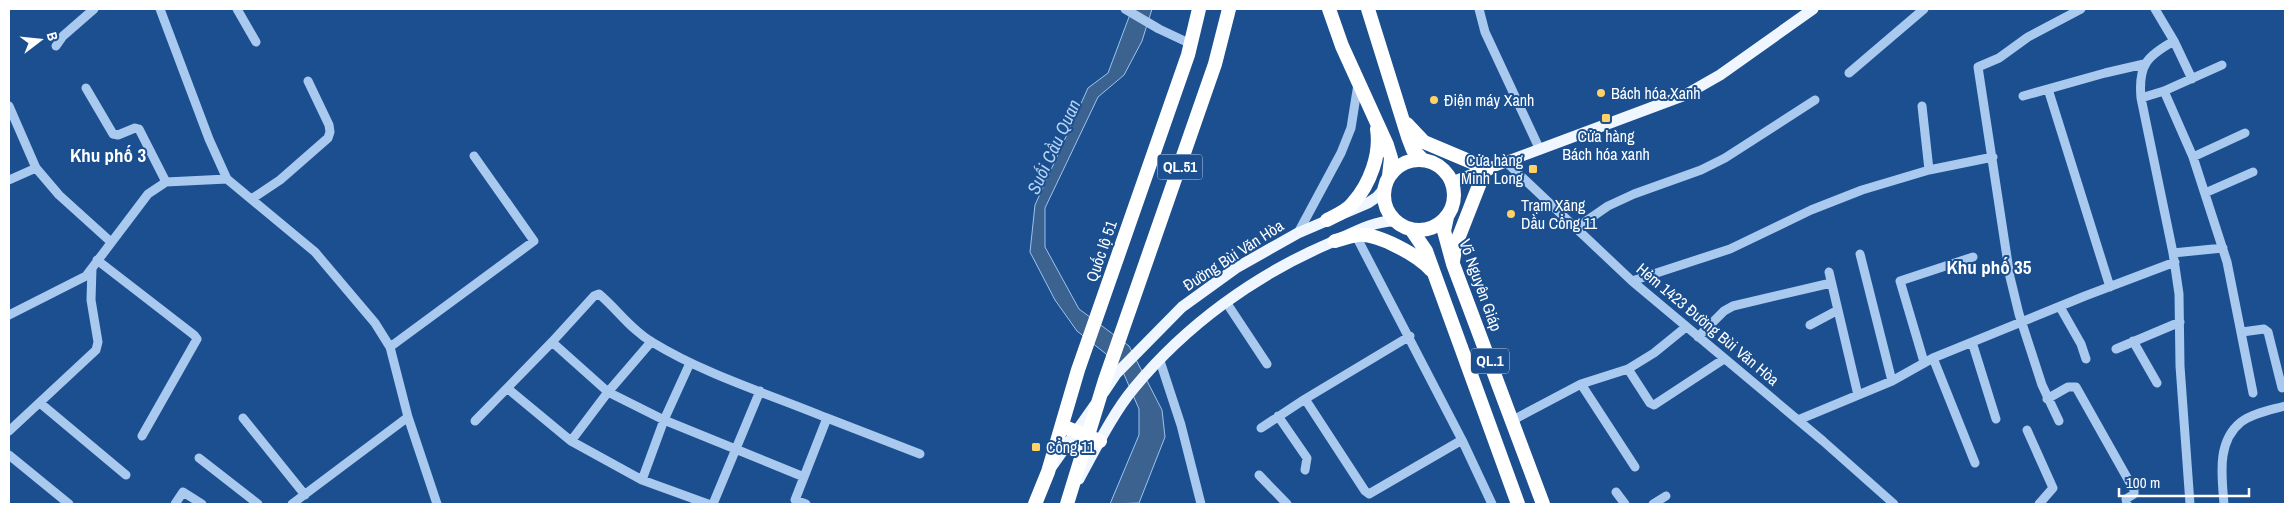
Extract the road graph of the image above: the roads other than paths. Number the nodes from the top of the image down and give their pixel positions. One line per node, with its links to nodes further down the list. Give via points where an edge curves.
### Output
1 (94, 9): 17 (street)
2 (160, 9): 45 (street)
3 (237, 9): 15 (street)
4 (1125, 9): 16 (street)
5 (1199, 9): 16 (highway, Quốc lộ 51 / QL.51)
6 (1229, 9): 97 (highway, QL.51, via 1216,64 1125,324)
7 (1329, 9): 23 (highway)
8 (1368, 9): 33 (highway)
9 (1478, 9): 35 (street, via 1485,32)
10 (1813, 9): 35 (main road, via 1720,75 1685,95)
11 (1924, 9): 20 (street)
12 (2081, 9): 37 (street, via 1978,67)
13 (2155, 9): 14 (street)
14 (2174, 41): 18 (street, via 2153,53); 21 (street)
15 (256, 42)
16 (1191, 44): 121 (highway, Quốc lộ 51 / QL.51, via 1078,370)
17 (56, 46)
18 (2144, 64): 25 (street); 28 (street)
19 (2222, 66): 21 (street)
20 (1849, 73)
21 (2192, 78): 26 (street)
22 (308, 81): 51 (street, via 329,125 328,138 280,180)
23 (1358, 81): 32 (highway); 57 (street, via 1351,128)
24 (86, 88): 47 (street, via 113,134 139,129)
25 (2048, 89): 27 (street); 71 (street)
26 (2164, 91): 28 (street); 38 (street)
27 (2023, 96)
28 (2141, 98): 64 (street)
29 (1815, 100): 55 (street, via 1725,158 1625,198)
30 (1922, 106): 43 (street)
31 (10, 111): 41 (street)
32 (1372, 111): 49 (highway, via 1391,158); 53 (highway, via 1378,138 1372,168 1353,204)
33 (1403, 118): 39 (highway, via 1413,150); 42 (highway, via 1424,142)
34 (2245, 133): 38 (street)
35 (1540, 150): 40 (main road)
36 (474, 156): 87 (street, via 534,241)
37 (1992, 157): 43 (street); 77 (street, via 2010,277)
38 (2193, 157): 50 (street)
39 (1423, 160): 48 (highway, via 1437,164); 49 (highway, via 1404,163)
40 (1506, 162): 42 (main road); 55 (street, Hẻm 1423 Đường Bùi Văn Hòa)
41 (36, 168): 46 (street); 60 (street)
42 (1486, 169): 48 (main road); 66 (highway, via 1456,244)
43 (1929, 170): 69 (street, via 1846,196 1730,249)
44 (2253, 172): 50 (street)
45 (227, 179): 47 (street); 51 (street)
46 (9, 180)
47 (166, 182): 60 (street, via 148,194)
48 (1452, 182): 52 (highway, QL.1, via 1454,200)
49 (1386, 183): 53 (main road, Đường Bùi Văn Hòa, via 1378,197); 54 (highway, via 1385,206)
50 (2206, 193): 61 (street)
51 (253, 198): 87 (street, via 315,252 376,323)
52 (1447, 217): 56 (highway, via 1428,230); 66 (highway, Võ Nguyên Giáp / QL.1, via 1444,231)
53 (1326, 220): 57 (main road, Đường Bùi Văn Hòa)
54 (1394, 221): 56 (highway, QL.1); 59 (main road, via 1377,223)
55 (1576, 228): 69 (street, Hẻm 1423 Đường Bùi Văn Hòa)
56 (1411, 230): 68 (highway, QL.1, via 1426,251)
57 (1298, 233): 97 (main road, Đường Bùi Văn Hòa, via 1236,268 1182,307)
58 (1356, 236): 59 (highway); 68 (highway, via 1369,236 1413,254); 81 (street)
59 (1335, 241): 72 (main road, via 1248,286)
60 (111, 242): 65 (street)
61 (2223, 248): 64 (street); 80 (street)
62 (1860, 254): 98 (street)
63 (1973, 257): 92 (street, via 1900,281)
64 (2174, 258): 71 (street); 76 (street)
65 (95, 264): 75 (street, via 86,276); 109 (street, via 91,300 98,342 96,350); 125 (street, via 197,339)
66 (1453, 264): 117 (highway, Võ Nguyên Giáp / QL.1)
67 (1829, 272): 70 (street)
68 (1434, 273): 159 (highway, QL.1)
69 (1632, 281): 79 (street, Hẻm 1423 Đường Bùi Văn Hòa)
70 (1831, 283): 74 (street); 82 (street, via 1733,306)
71 (2110, 287): 73 (street)
72 (1226, 302): 94 (main road, via 1196,324); 95 (street)
73 (2060, 306): 77 (street); 91 (street)
74 (1838, 310): 78 (street); 106 (street)
75 (9, 316)
76 (2180, 322): 83 (street); 166 (street)
77 (2022, 323): 86 (street); 108 (street)
78 (1810, 325)
79 (1686, 327): 82 (street, Hẻm 1423 Đường Bùi Văn Hòa); 96 (street)
80 (2242, 332): 102 (street, via 2264,329 2268,332); 105 (street)
81 (1410, 336): 107 (street); 127 (street)
82 (1698, 337): 89 (street, Hẻm 1423 Đường Bùi Văn Hòa)
83 (2133, 341): 88 (street); 99 (street)
84 (552, 342): 85 (street, via 599,294); 101 (street); 104 (street)
85 (651, 342): 93 (street); 104 (street)
86 (1972, 342): 90 (street); 115 (street)
87 (390, 347): 112 (street)
88 (2116, 348)
89 (1724, 358): 96 (street, via 1654,405); 118 (street, Hẻm 1423 Đường Bùi Văn Hòa)
90 (1933, 358): 92 (street); 133 (street)
91 (2086, 359)
92 (1924, 362): 98 (street)
93 (690, 363): 103 (street); 116 (street)
94 (1157, 364): 126 (main road); 156 (street, via 1181,425)
95 (1267, 364)
96 (1628, 369): 100 (street)
97 (1111, 377): 126 (highway, QL.51, via 1100,398)
98 (1892, 381): 106 (street)
99 (2157, 383)
100 (1581, 384): 117 (street); 134 (street)
101 (508, 388): 120 (street); 128 (street)
102 (2282, 388)
103 (760, 391): 114 (street); 129 (street)
104 (608, 392): 116 (street); 128 (street)
105 (2253, 393)
106 (1858, 395): 118 (street)
107 (1305, 399): 111 (street); 127 (street, via 1369,494)
108 (2047, 399): 119 (street); 165 (street, via 2068,387 2076,387 2134,490 2134,494 2126,499)
109 (40, 404): 124 (street); 137 (street)
110 (2285, 406): 167 (street, via 2256,414 2240,423 2226,441 2222,464)
111 (1278, 416): 122 (street); 135 (street, via 1307,458)
112 (408, 417): 142 (street); 150 (street)
113 (243, 418): 142 (street)
114 (827, 418): 130 (street); 139 (street)
115 (1996, 419)
116 (664, 420): 129 (street); 140 (street)
117 (1512, 420): 160 (highway, Võ Nguyên Giáp / QL.1)
118 (1798, 420): 163 (street, Hẻm 1423 Đường Bùi Văn Hòa)
119 (2060, 421)
120 (475, 422)
121 (1062, 426): 126 (highway); 136 (highway, Quốc lộ 51 / QL.51)
122 (1261, 428)
123 (2027, 430): 164 (street, via 2053,488)
124 (9, 431)
125 (142, 436)
126 (1089, 436): 136 (main road); 155 (highway, QL.51)
127 (1462, 440): 158 (street)
128 (571, 441): 140 (street)
129 (737, 449): 139 (street); 152 (street)
130 (920, 454)
131 (9, 455): 146 (street)
132 (199, 458): 149 (street)
133 (1975, 463)
134 (1635, 467)
135 (1305, 470)
136 (1048, 472): 154 (highway, Quốc lộ 51 / QL.51)
137 (126, 474)
138 (1259, 475): 157 (street)
139 (804, 477): 144 (street)
140 (642, 480): 151 (street)
141 (1616, 492): 161 (street)
142 (304, 495): 145 (street)
143 (1666, 496): 162 (street)
144 (795, 502): 153 (street)
145 (296, 503)
146 (69, 504)
147 (175, 504): 148 (street, via 183,492)
148 (202, 504)
149 (258, 504)
150 (437, 504)
151 (708, 504)
152 (713, 504)
153 (806, 504)
154 (1035, 504)
155 (1067, 504)
156 (1201, 504)
157 (1286, 504)
158 (1492, 504)
159 (1518, 504)
160 (1543, 504)
161 (1625, 504)
162 (1653, 504)
163 (1894, 504)
164 (2039, 504)
165 (2127, 504)
166 (2190, 504)
167 (2224, 504)

